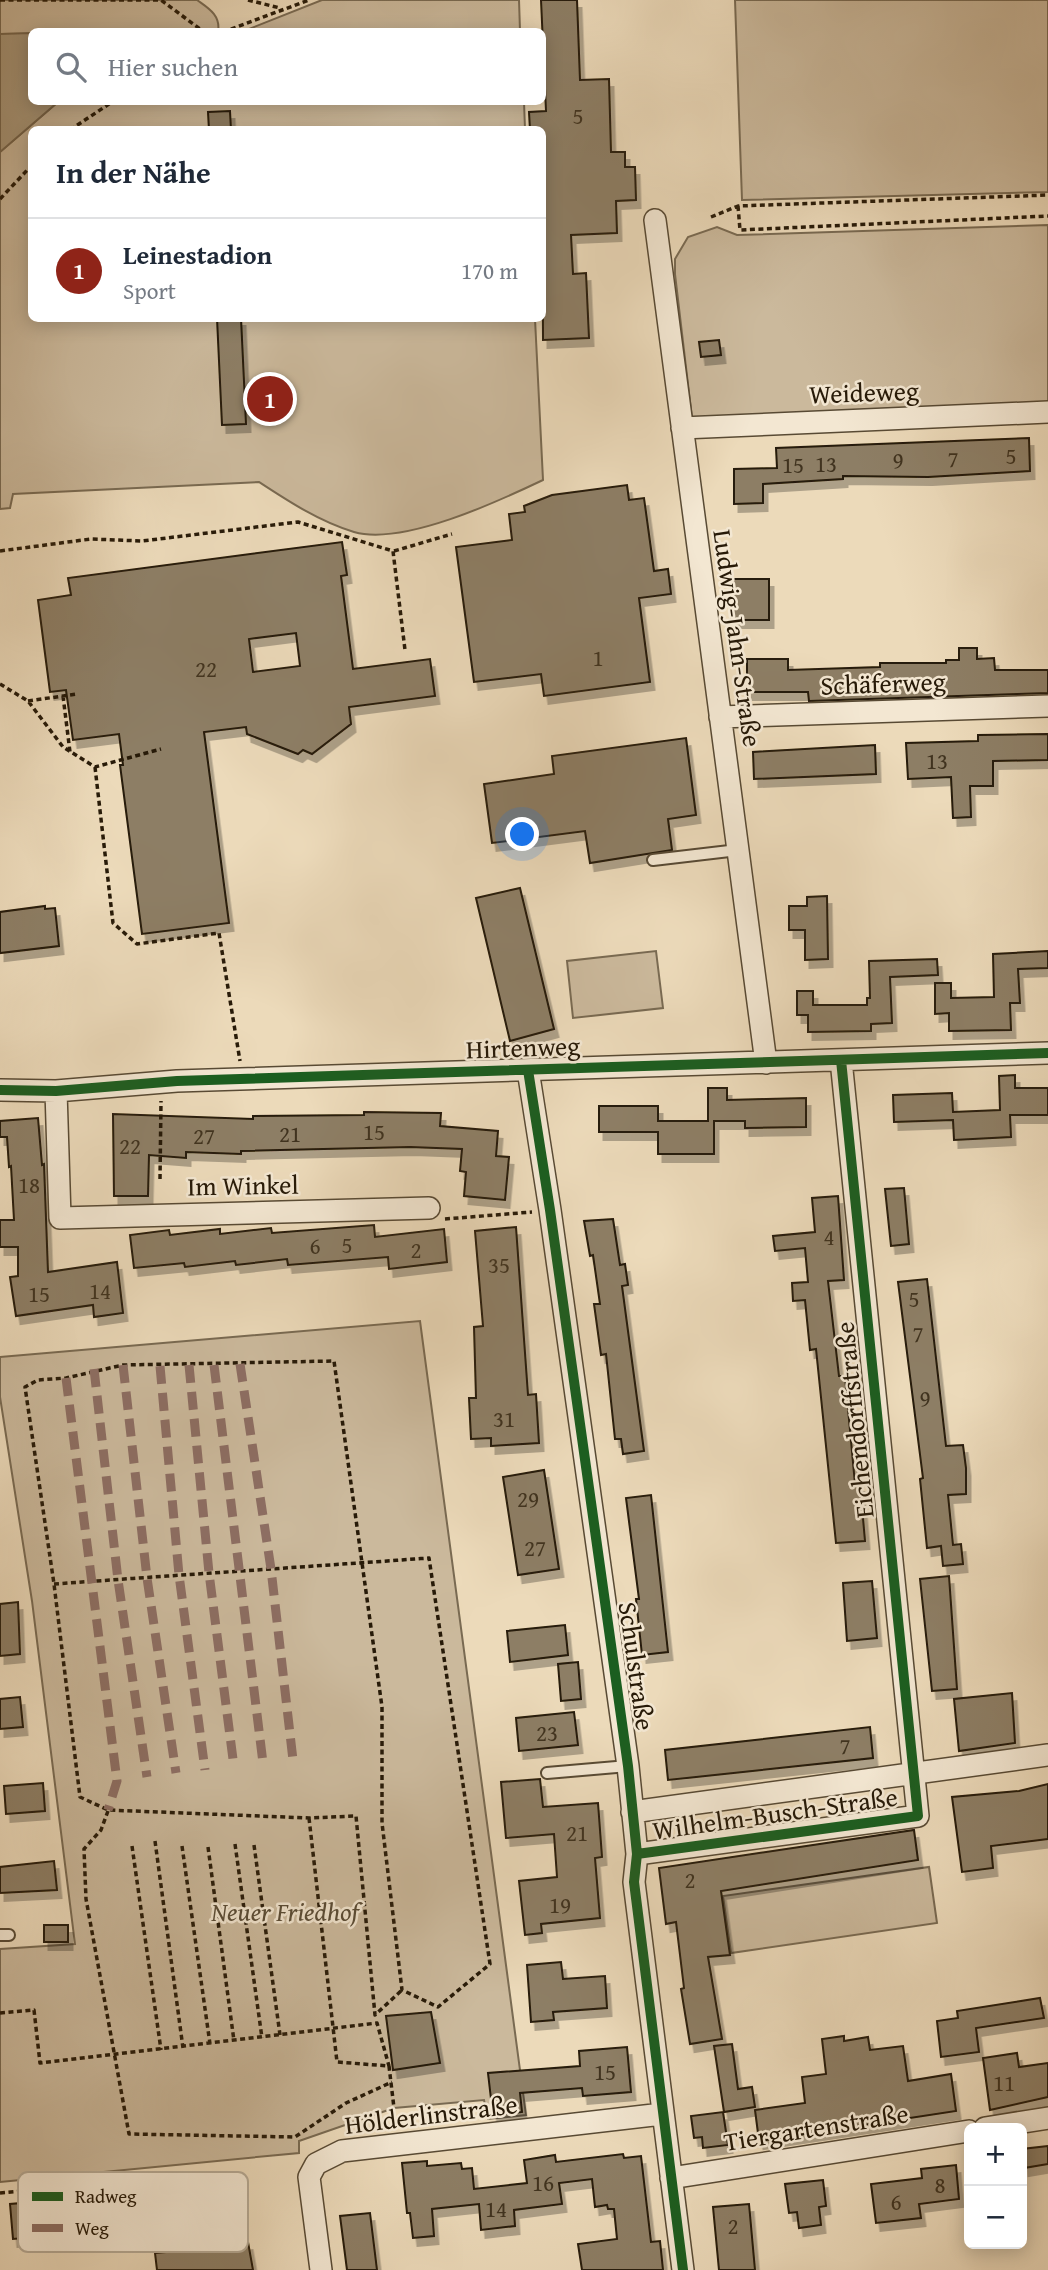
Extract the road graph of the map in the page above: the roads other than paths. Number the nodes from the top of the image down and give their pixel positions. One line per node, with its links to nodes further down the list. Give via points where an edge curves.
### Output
1 (654, 220): 3 (street, Ludwig-Jahn-Straße)
2 (1048, 412): 3 (street, Weideweg)
3 (682, 428): 5 (street, Ludwig-Jahn-Straße)
4 (1048, 706): 5 (street, Schäferweg)
5 (720, 717): 6 (street, Ludwig-Jahn-Straße)
6 (738, 850): 7 (lane); 10 (street, Ludwig-Jahn-Straße)
7 (653, 860)
8 (1048, 1053): 9 (street, Hirtenweg)
9 (841, 1060): 10 (street, Hirtenweg); 18 (street, Eichendorffstraße)
10 (766, 1063): 11 (street, Hirtenweg)
11 (528, 1070): 13 (street, Hirtenweg, via 243,1079); 16 (street, Schulstraße)
12 (0, 1090): 13 (street, Hirtenweg)
13 (56, 1091): 14 (street, Im Winkel, via 60,1218)
14 (429, 1208)
15 (1048, 1755): 18 (street, Wilhelm-Busch-Straße)
16 (628, 1766): 17 (lane); 19 (street, Schulstraße)
17 (547, 1773)
18 (913, 1775): 19 (street, Wilhelm-Busch-Straße); 20 (street, Wilhelm-Busch-Straße, via 918,1816)
19 (632, 1812): 20 (street, Schulstraße)
20 (637, 1854): 21 (street, Schulstraße, via 634,1882)
21 (662, 2114): 25 (street, Schulstraße); 26 (street, Hölderlinstraße, via 342,2151 316,2164 309,2177)
22 (1048, 2118): 23 (street)
23 (1016, 2123)
24 (964, 2132): 25 (street, Tiergartenstraße)
25 (671, 2178): 27 (street, Schulstraße)
26 (321, 2270)
27 (683, 2270)

